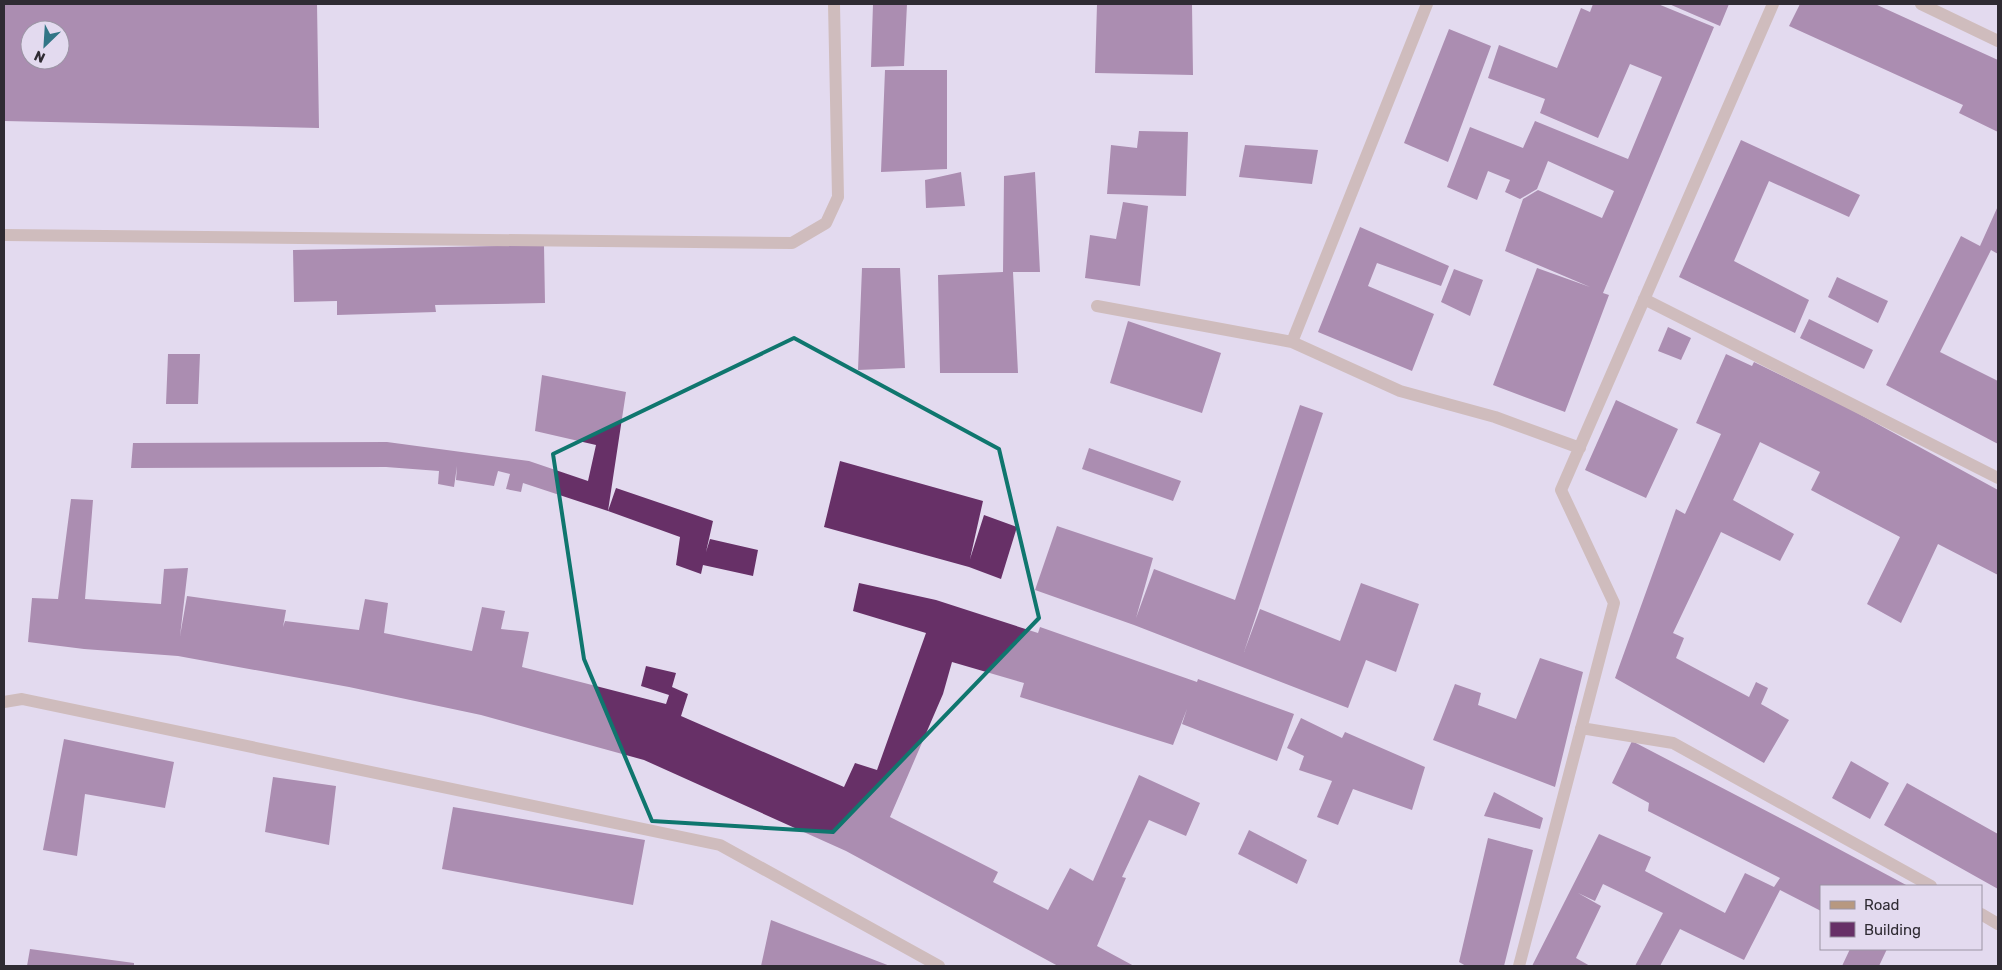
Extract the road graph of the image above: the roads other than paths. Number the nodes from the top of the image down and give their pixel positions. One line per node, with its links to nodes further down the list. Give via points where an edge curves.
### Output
1 (834, 4): 6 (street, via 838,197 826,222 792,243)
2 (1427, 4): 9 (street)
3 (1772, 4): 7 (street)
4 (1921, 4): 5 (street)
5 (1998, 41)
6 (4, 236)
7 (1644, 299): 10 (street); 11 (street)
8 (1097, 306): 9 (street)
9 (1292, 342): 10 (street, via 1400,391 1495,417)
10 (1580, 448): 13 (street, via 1561,490 1614,603)
11 (1998, 478)
12 (4, 702): 17 (street, via 22,699 720,845)
13 (1581, 728): 14 (street, via 1673,743); 18 (street)
14 (1929, 885)
15 (1982, 915): 16 (street)
16 (1998, 924)
17 (939, 966)
18 (1519, 966)

